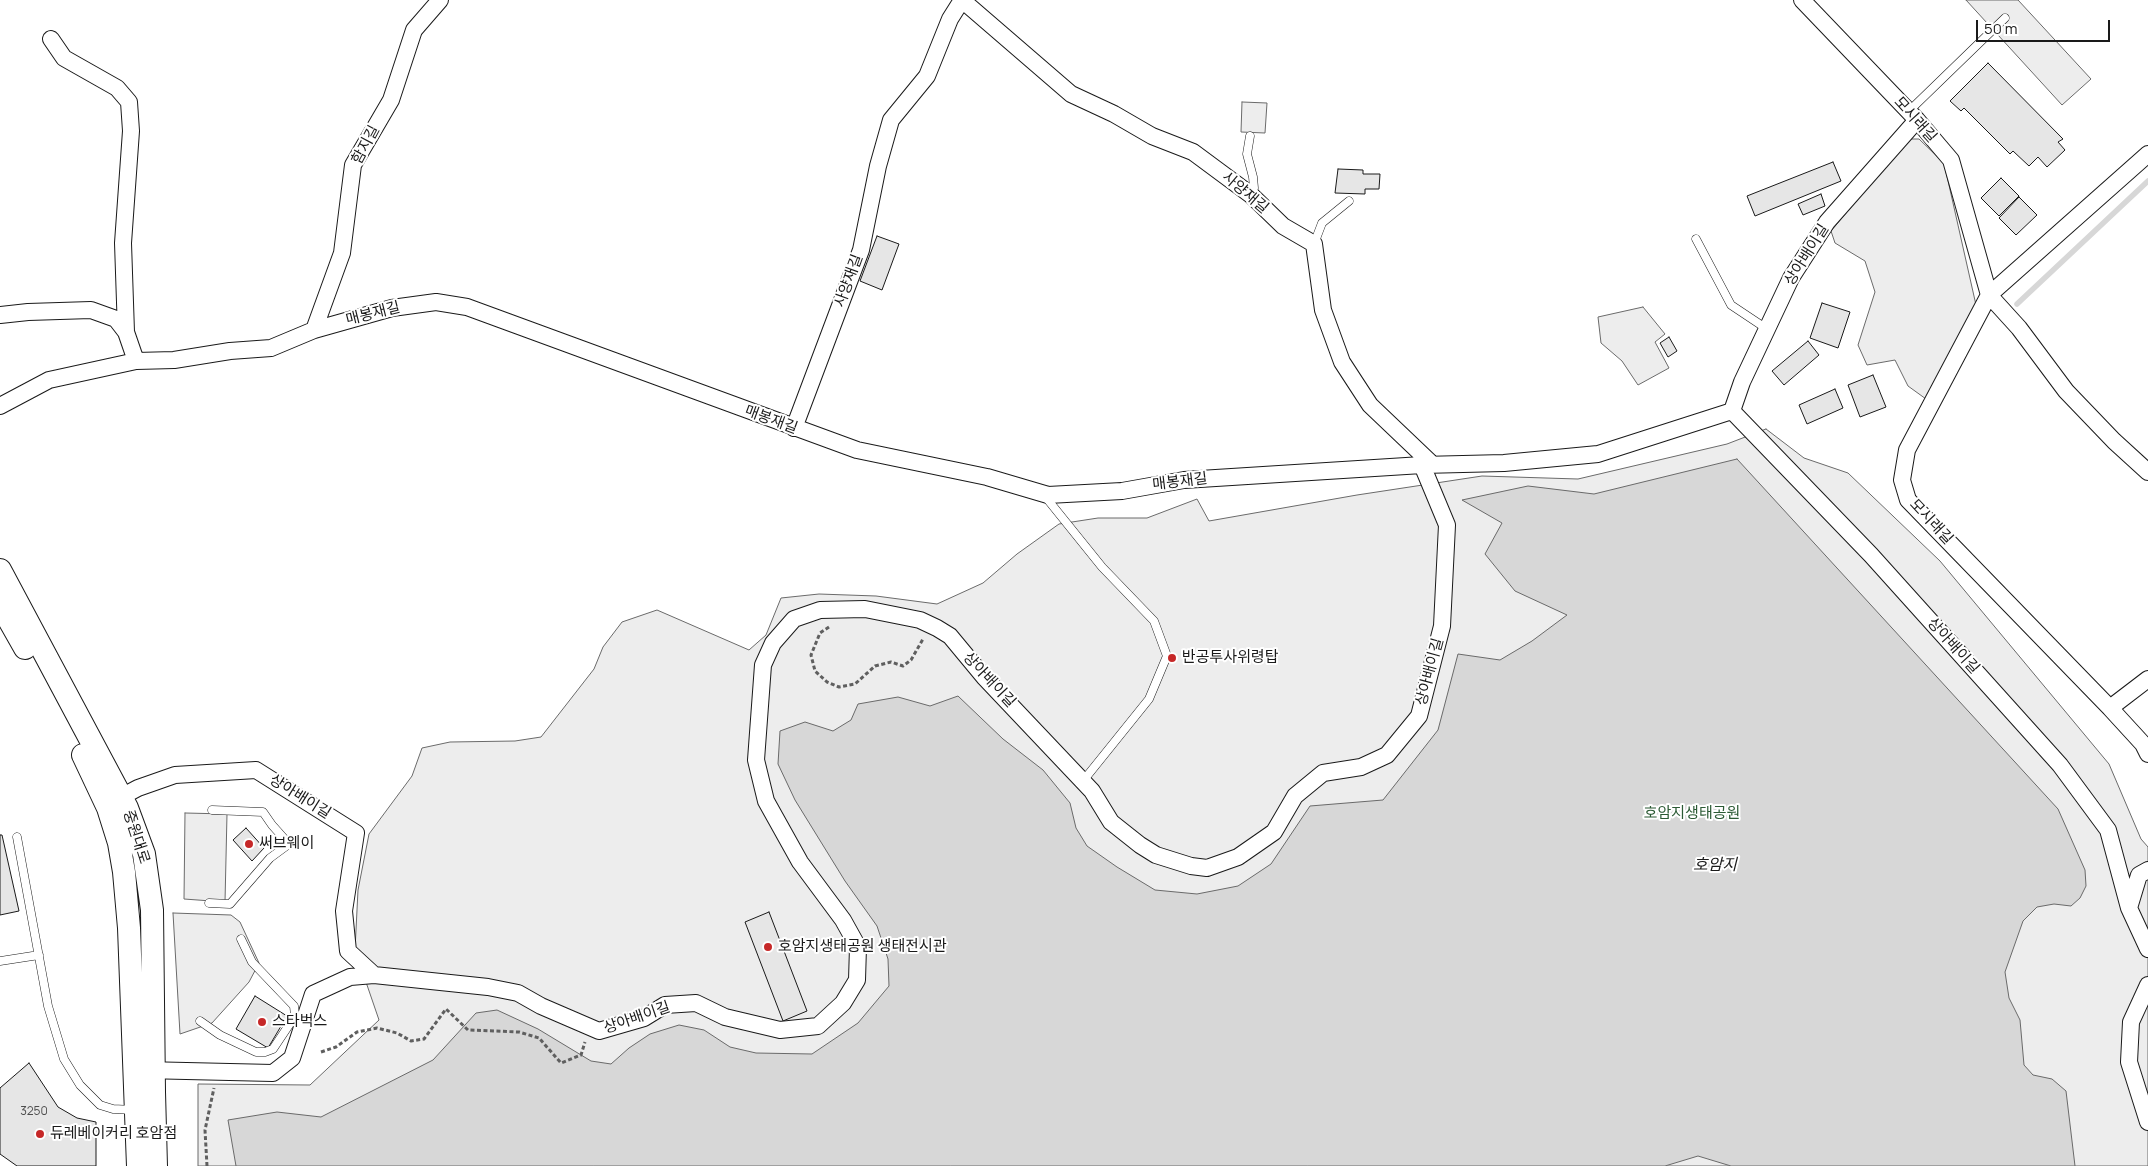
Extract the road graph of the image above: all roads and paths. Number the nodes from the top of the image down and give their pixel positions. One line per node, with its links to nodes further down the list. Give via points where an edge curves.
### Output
1 (440, 0): 16 (street, 함지길, via 414,30 391,100 353,165 342,253)
2 (962, 0): 9 (street, 사양재길, via 1071,94 1152,136 1193,152); 21 (street, 사양재길, via 950,18 927,76 892,120 878,166 861,250)
3 (1806, 1): 6 (street, 모시래길)
4 (2005, 18): 6 (lane)
5 (51, 39): 17 (street, via 64,58 117,88 129,102 131,131 123,243)
6 (1912, 116): 13 (street, 모시래길, via 1950,160); 15 (street, 상아배이길, via 1827,222 1791,278)
7 (1250, 136): 9 (lane, via 1247,154 1254,177)
8 (2148, 154): 13 (street, 모시래길)
9 (1251, 195): 12 (street, 사양재길, via 1283,226)
10 (1349, 202): 12 (lane, via 1322,223)
11 (1696, 239): 15 (lane, via 1731,305)
12 (1314, 244): 22 (street, via 1323,310 1342,362 1370,405)
13 (1990, 295): 23 (street, via 2066,391); 30 (street, 모시래길, via 1907,450 1902,480 1908,500)
14 (0, 315): 17 (street, via 91,310 116,319)
15 (1767, 329): 20 (street, 상아배이길)
16 (314, 330): 18 (street, 매봉재길, via 271,348 174,360); 21 (street, 매봉재길, via 392,308 436,302 467,307)
17 (126, 332): 18 (street)
18 (136, 361): 19 (street, 매봉재길, via 48,380)
19 (0, 406)
20 (1732, 411): 22 (street, via 1598,454 1504,463); 38 (street, 상아배이길, via 1871,555 2060,765 2108,830)
21 (794, 428): 24 (street, 매봉재길, via 857,450 987,477)
22 (1428, 465): 24 (street, 매봉재길, via 1184,480 1122,491); 32 (street, 상아배이길, via 1448,524 1442,626 1419,716 1387,755 1361,767 1322,773 1295,796 1274,832 1238,857 1207,868 1172,861 1140,845 1111,822)
23 (2148, 472)
24 (1042, 494): 32 (lane, via 1102,568 1154,621 1167,656 1149,699)
25 (0, 570): 33 (main road, 중원대로)
26 (0, 604): 48 (main road, 중원대로, via 85,757 108,808 119,843)
27 (833, 624): 28 (path, via 820,633 811,655 816,671 827,682 839,687 855,684 875,666 891,662 903,666 912,660)
28 (927, 631)
29 (2148, 679): 30 (street)
30 (2110, 708): 31 (street, 모시래길, via 2143,744)
31 (2148, 754)
32 (1083, 781): 43 (street, 상아배이길, via 984,677 950,636 920,620 866,610 820,610 794,619 773,643 763,665 756,760 766,801 800,862 843,920 858,947 857,980 843,1002 818,1026 780,1030 725,1017 696,1003 665,1006 644,1018 599,1031 518,993)
33 (122, 797): 43 (street, 상아배이길, via 175,775 256,770 356,833 344,911 348,951); 48 (main road, 중원대로, via 144,854 152,910)
34 (212, 810): 37 (lane, via 264,812 289,844 270,858 230,904)
35 (17, 837): 41 (lane)
36 (2148, 870): 38 (street, via 2139,875)
37 (209, 903)
38 (2129, 908): 40 (street, 상아배이길)
39 (241, 939): 45 (lane, via 252,962 294,1006 295,1016 273,1049 266,1052 256,1052 220,1035)
40 (2148, 950)
41 (39, 955): 42 (lane); 50 (lane, via 48,1006 64,1059 80,1085 100,1105)
42 (0, 961)
43 (374, 975): 48 (street, 상아배이길, via 350,977 313,994 292,1058 273,1073)
44 (2148, 985): 51 (street, via 2131,1022 2129,1062)
45 (200, 1021)
46 (586, 1040): 47 (path, via 581,1056 561,1063 539,1038 519,1032 468,1030 446,1009 424,1039 411,1041 377,1028 357,1032 336,1047)
47 (321, 1052)
48 (143, 1070): 50 (main road, 중원대로); 53 (main road, 중원대로)
49 (214, 1087): 54 (path, via 205,1130)
50 (136, 1110): 52 (main road, 중원대로)
51 (2148, 1122)
52 (138, 1166)
53 (156, 1166)
54 (207, 1166)

